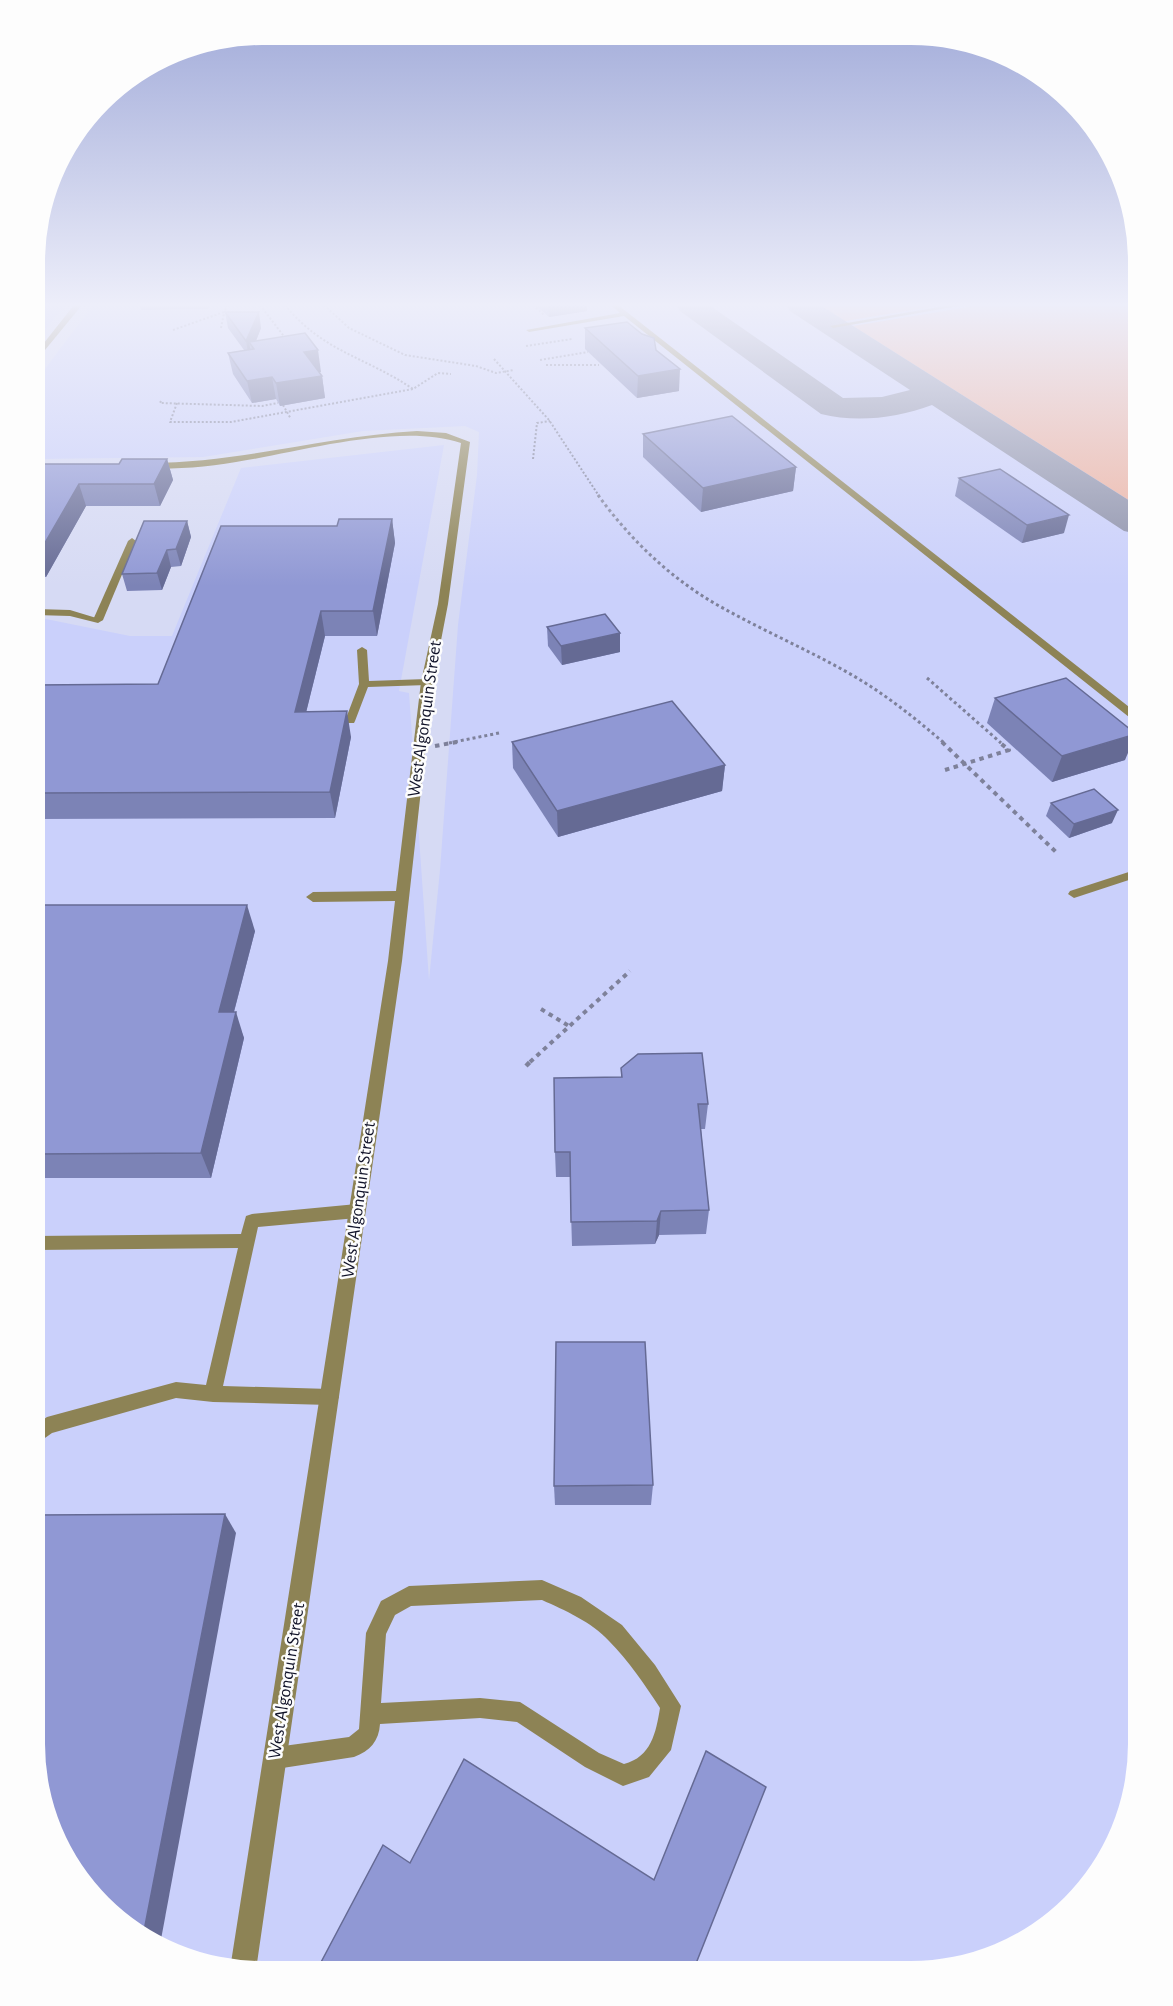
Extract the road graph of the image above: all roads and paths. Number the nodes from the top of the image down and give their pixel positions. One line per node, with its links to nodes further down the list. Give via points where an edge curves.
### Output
1 (360, 399): 8 (path)
2 (530, 399): 10 (path)
3 (732, 399): 20 (lane)
4 (161, 401): 5 (path)
5 (177, 403): 6 (path); 8 (path, via 170,422 231,422)
6 (278, 403)
7 (283, 405): 8 (path)
8 (287, 412): 9 (path)
9 (291, 419)
10 (550, 421): 11 (path, via 537,423); 24 (path, via 598,495 662,566 703,597 878,691)
11 (532, 459)
12 (141, 466): 18 (street, West Algonquin Street, via 215,463 391,435 457,435 466,442 443,604)
13 (132, 541): 15 (lane)
14 (45, 612): 15 (street)
15 (99, 620)
16 (362, 650): 19 (lane)
17 (927, 678): 24 (path, via 1009,750)
18 (427, 682): 19 (lane); 23 (street, West Algonquin Street)
19 (364, 684): 21 (lane)
20 (1128, 711)
21 (350, 721)
22 (499, 733): 23 (path)
23 (419, 749): 29 (street, West Algonquin Street)
24 (964, 764): 25 (path); 26 (path)
25 (945, 770)
26 (1056, 852)
27 (1128, 876): 28 (lane)
28 (1074, 894)
29 (402, 896): 30 (street); 35 (street, West Algonquin Street)
30 (313, 897)
31 (630, 971): 33 (path)
32 (542, 1009): 33 (path)
33 (569, 1026): 34 (path)
34 (526, 1066)
35 (357, 1211): 36 (lane, via 252,1221); 39 (street, West Algonquin Street)
36 (247, 1241): 37 (lane); 38 (lane)
37 (45, 1243)
38 (213, 1394): 39 (lane); 40 (lane, via 176,1390)
39 (330, 1397): 42 (street, West Algonquin Street)
40 (45, 1428)
41 (372, 1714): 41 (lane, via 376,1634 388,1608 409,1596 542,1590 574,1604 615,1632 670,1706 664,1743 642,1770 623,1775 592,1760 520,1712 480,1708); 42 (lane, via 369,1734 354,1747)
42 (276, 1758): 43 (street, West Algonquin Street)
43 (244, 1961)

